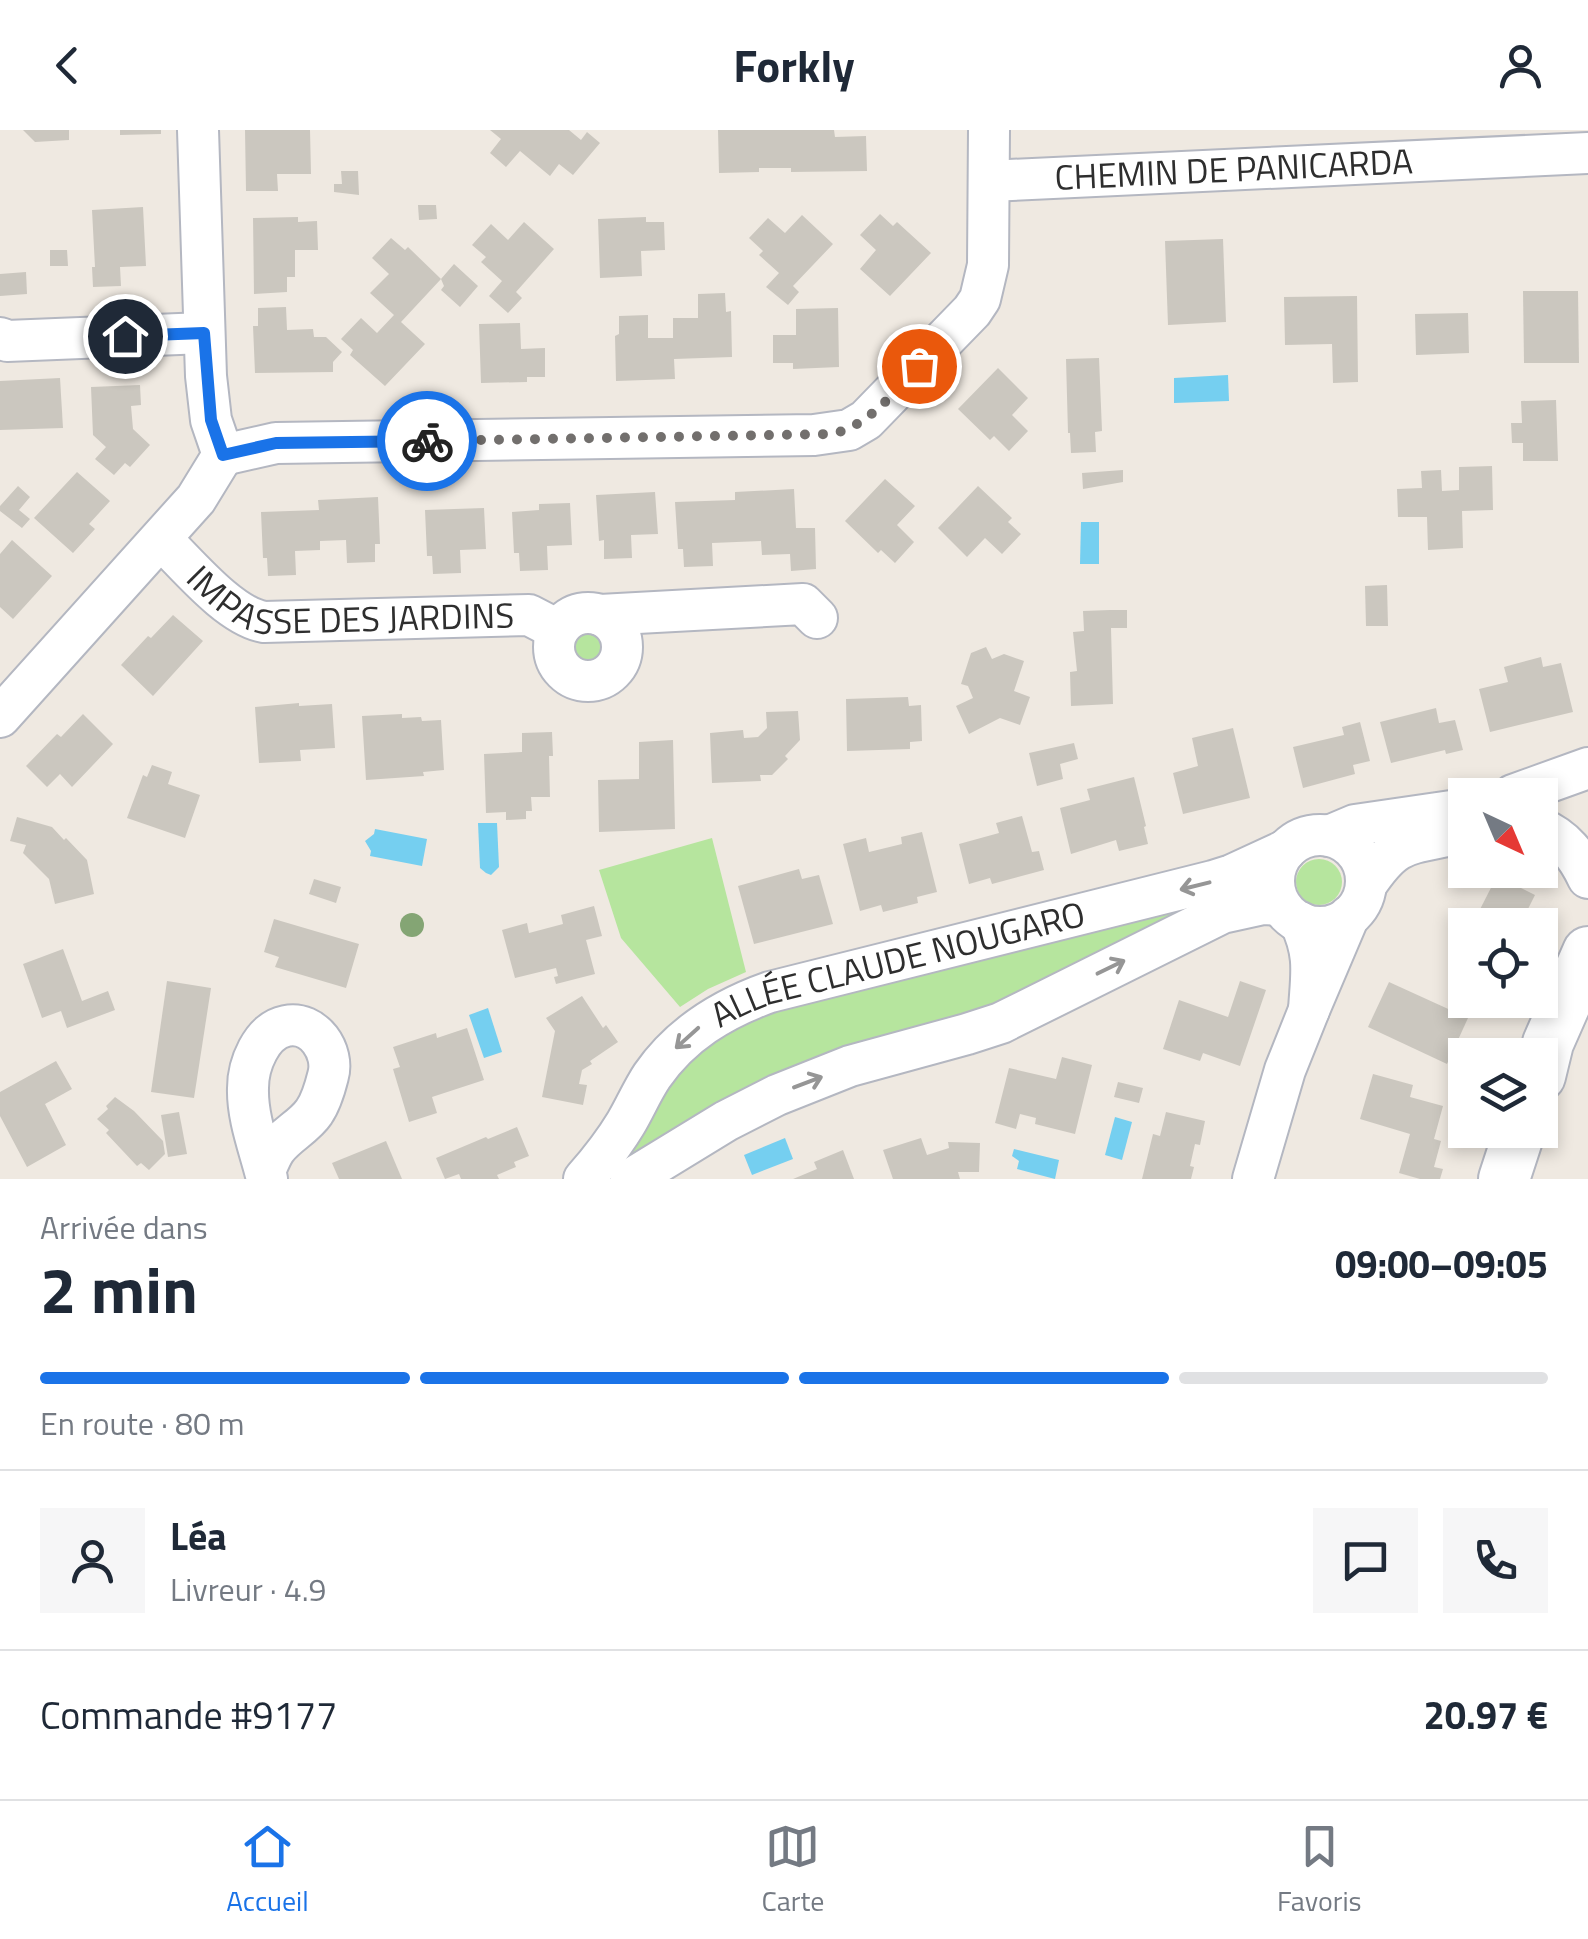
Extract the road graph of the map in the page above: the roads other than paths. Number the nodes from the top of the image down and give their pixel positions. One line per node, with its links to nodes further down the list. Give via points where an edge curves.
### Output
1 (198, 130): 5 (street)
2 (989, 130): 4 (street)
3 (1588, 153): 4 (street, CHEMIN DE PANICARDA)
4 (989, 181): 7 (street, via 988,265 980,299 849,430 276,443)
5 (204, 333): 6 (street); 7 (street, via 211,420)
6 (0, 338)
7 (223, 455): 8 (street)
8 (161, 538): 11 (street, IMPASSE DES JARDINS, via 232,607 255,620 530,615); 12 (street)
9 (600, 614): 10 (street, IMPASSE DES JARDINS, via 803,604); 11 (street, IMPASSE DES JARDINS, via 572,616); 11 (street, IMPASSE DES JARDINS, via 619,631 622,644 614,669 603,678 590,682 565,673 553,650)
10 (817, 618)
11 (558, 630)
12 (0, 717)
13 (1588, 768): 14 (street)
14 (1558, 779)
15 (1448, 811): 17 (street, via 1355,825)
16 (1588, 833): 21 (street)
17 (1329, 836): 20 (street); 22 (street, via 1344,842 1364,868)
18 (1448, 836): 22 (street, via 1404,845 1378,867)
19 (1558, 837): 21 (street)
20 (1286, 850): 23 (street, via 1274,877 1275,892); 30 (street, ALLÉE CLAUDE NOUGARO, one-way to 30, via 1212,881 742,1002 701,1025 666,1059)
21 (1587, 876)
22 (1358, 901): 23 (street, via 1336,924 1320,927); 26 (street)
23 (1290, 914): 26 (street, via 1310,943); 31 (street, ALLÉE CLAUDE NOUGARO, one-way to 23, via 777,1095 1001,1022 1222,912 1263,904)
24 (1588, 952): 27 (street)
25 (1588, 1008): 28 (street)
26 (1309, 1010): 32 (street)
27 (1550, 1038)
28 (1558, 1052)
29 (1514, 1148): 33 (street)
30 (584, 1179)
31 (631, 1179)
32 (1253, 1179)
33 (1504, 1179)

